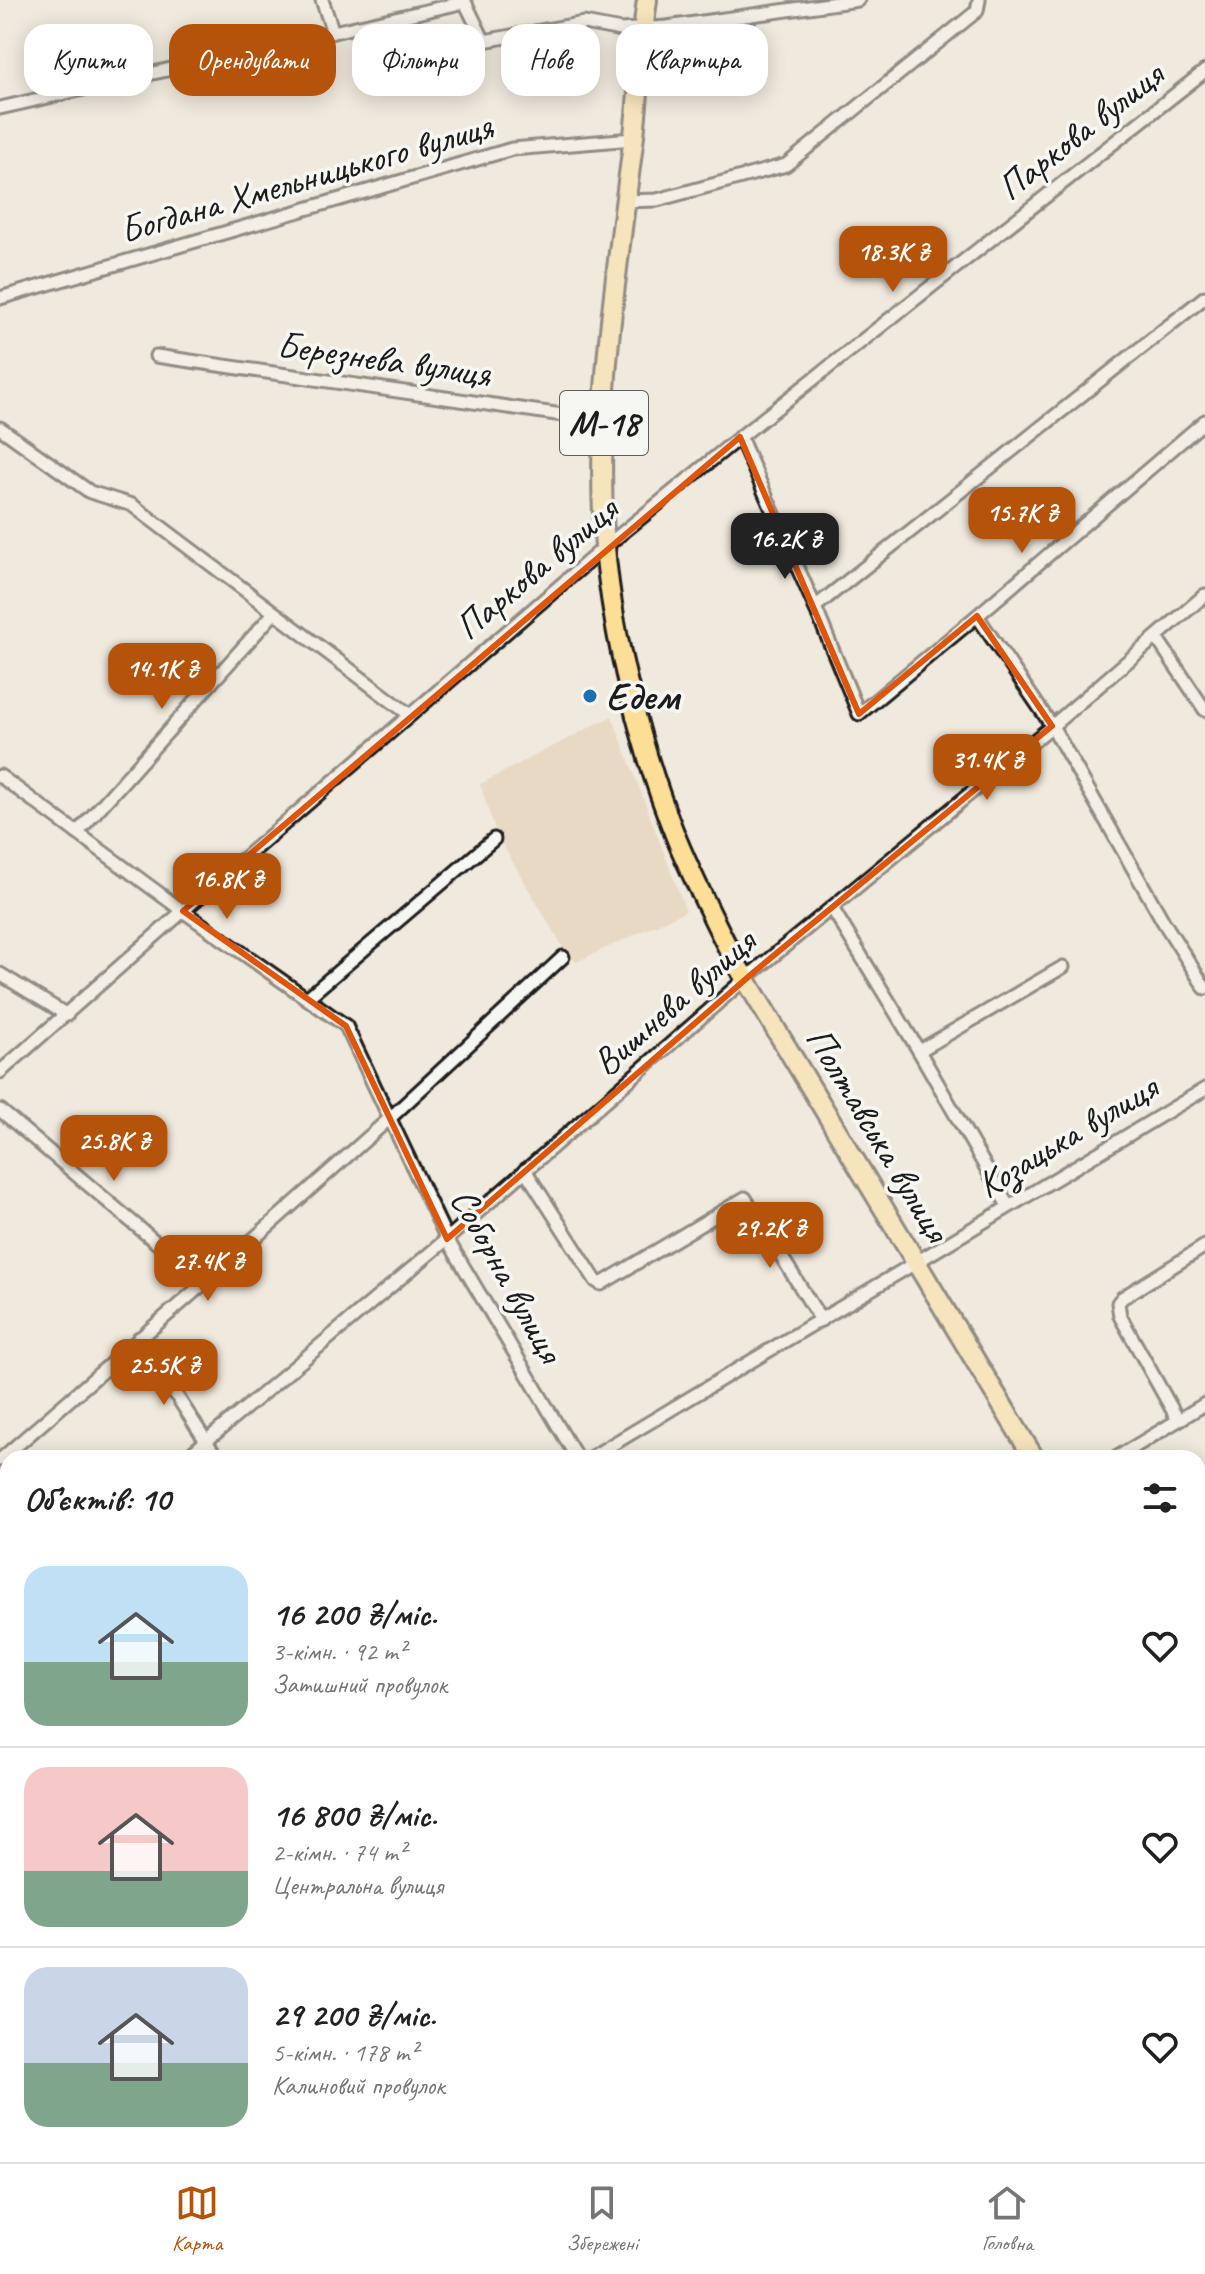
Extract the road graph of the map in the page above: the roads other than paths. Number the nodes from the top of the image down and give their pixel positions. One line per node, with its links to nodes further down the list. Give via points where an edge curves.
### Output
1 (322, 0): 6 (street)
2 (647, 0): 7 (highway, М-18)
3 (858, 0): 8 (street)
4 (979, 0): 16 (street, via 977,11 786,165 657,200)
5 (464, 1): 9 (street, via 484,41 584,23); 10 (street)
6 (330, 24)
7 (644, 24)
8 (680, 24)
9 (616, 29)
10 (336, 31)
11 (169, 69): 14 (street)
12 (1205, 71): 23 (street, Паркова вулиця)
13 (637, 96): 15 (highway, М-18)
14 (0, 108)
15 (633, 139): 16 (highway, М-18); 18 (street, Богдана Хмельницького вулиця, via 512,149)
16 (625, 201): 20 (highway, М-18)
17 (1205, 297): 26 (street)
18 (0, 298)
19 (156, 356): 20 (street, Березнева вулиця)
20 (604, 421): 24 (highway, М-18)
21 (1203, 426): 28 (street)
22 (0, 428): 27 (street, via 90,492 132,505)
23 (740, 437): 24 (street, Паркова вулиця); 26 (street)
24 (605, 547): 31 (street, Паркова вулиця); 41 (highway, Полтавська вулиця / М-18, via 617,629 658,787 698,888)
25 (1205, 595): 29 (street, Вишнева вулиця)
26 (815, 607): 28 (street, via 859,714)
27 (274, 613): 31 (street); 34 (street)
28 (977, 616): 32 (street)
29 (1156, 637): 30 (street); 32 (street, Вишнева вулиця)
30 (1205, 710)
31 (410, 715): 37 (street, Паркова вулиця)
32 (1052, 726): 36 (street, Вишнева вулиця); 42 (street)
33 (0, 776): 34 (street, Соборна вулиця)
34 (77, 833): 37 (street, Соборна вулиця)
35 (494, 839): 43 (street)
36 (832, 908): 41 (street, Вишнева вулиця); 45 (street)
37 (183, 911): 43 (street, Соборна вулиця); 44 (street, Паркова вулиця)
38 (563, 957): 49 (street)
39 (1063, 967): 45 (street)
40 (0, 974): 44 (street)
41 (745, 979): 50 (street, Вишнева вулиця); 54 (highway, Полтавська вулиця / М-18)
42 (1205, 988)
43 (307, 998): 49 (street, Соборна вулиця, via 346,1026)
44 (67, 1015): 46 (street, Паркова вулиця)
45 (919, 1051): 51 (street)
46 (0, 1072)
47 (1205, 1089): 51 (street, Козацька вулиця)
48 (0, 1110): 55 (street)
49 (391, 1117): 52 (street, Соборна вулиця); 55 (street)
50 (525, 1170): 52 (street, Вишнева вулиця); 56 (street, via 601,1284 745,1198)
51 (1008, 1206): 54 (street, Козацька вулиця)
52 (447, 1239): 60 (street, Вишнева вулиця); 64 (street, Соборна вулиця)
53 (1205, 1246): 59 (street, via 1118,1303 1120,1316)
54 (915, 1263): 56 (street, Козацька вулиця); 66 (highway, Полтавська вулиця / М-18)
55 (204, 1283): 57 (street)
56 (821, 1320): 65 (street, Козацька вулиця)
57 (139, 1338): 60 (street); 61 (street)
58 (1205, 1404): 59 (street)
59 (1178, 1420): 67 (street)
60 (207, 1440): 62 (street, Вишнева вулиця); 63 (street)
61 (11, 1450)
62 (195, 1450)
63 (213, 1450)
64 (572, 1450)
65 (603, 1450)
66 (1029, 1450)
67 (1129, 1450)

